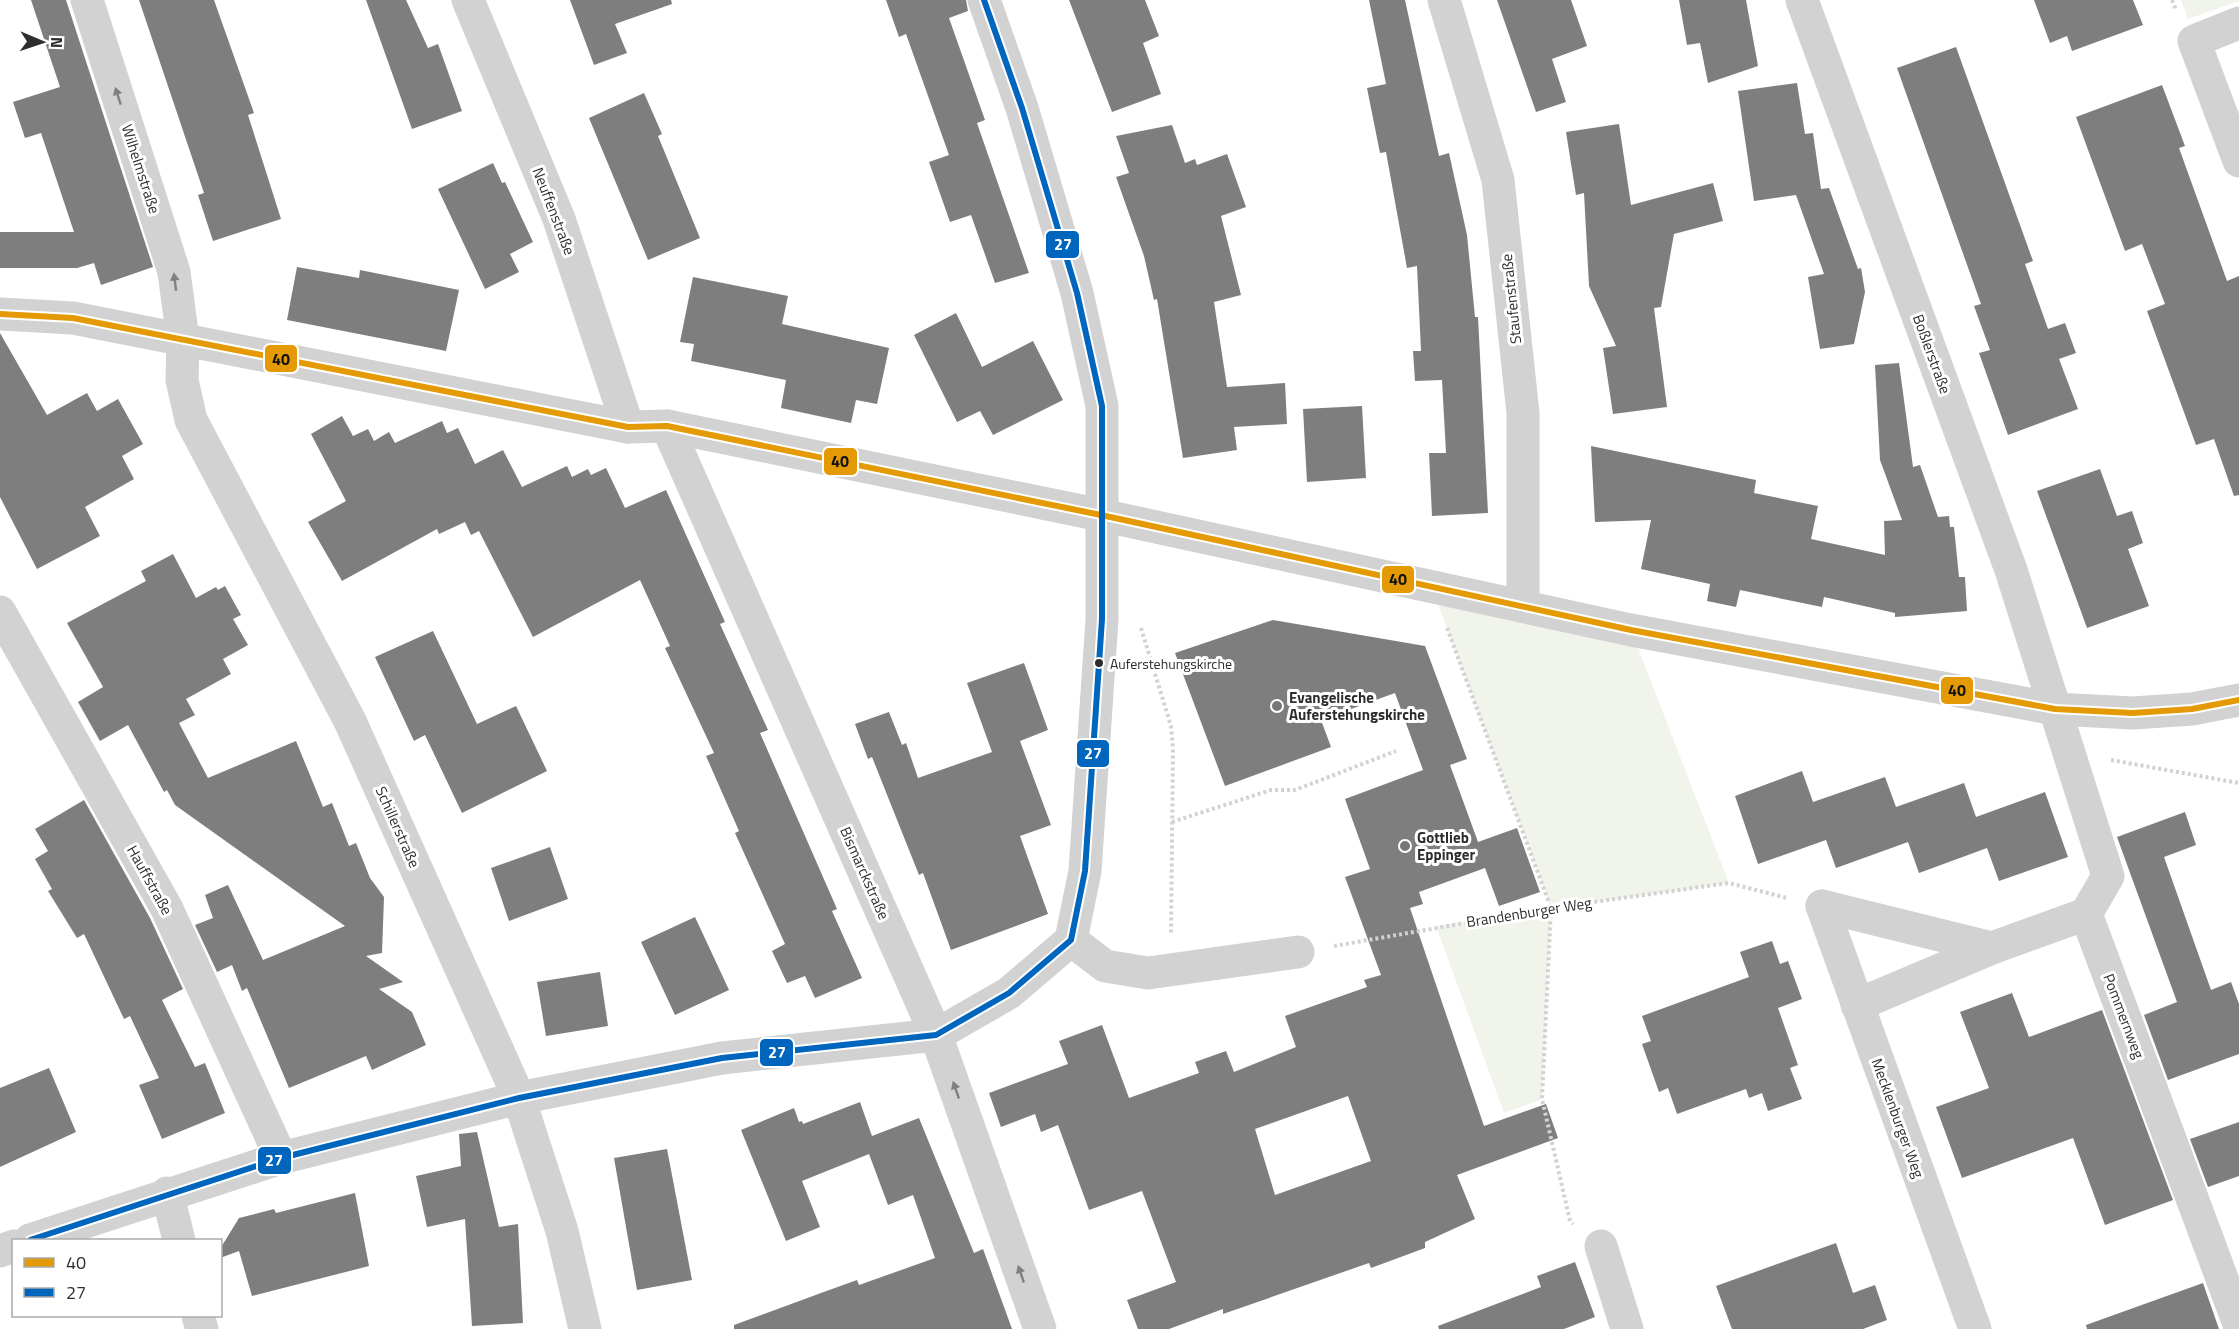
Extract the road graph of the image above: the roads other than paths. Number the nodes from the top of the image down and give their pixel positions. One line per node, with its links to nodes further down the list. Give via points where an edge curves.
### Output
1 (87, 0): 9 (street, Wilhelmstraße, one-way to 1, via 174,272)
2 (468, 0): 11 (street, Neuffenstraße, via 559,219)
3 (984, 0): 12 (street, via 1022,108 1080,304 1102,406)
4 (1444, 0): 13 (street, Staufenstraße, via 1498,180 1524,413)
5 (1802, 0): 16 (street, Boßlerstraße, via 2011,570)
6 (2239, 23): 7 (street, via 2194,40)
7 (2239, 160)
8 (0, 314): 9 (street, via 73,318)
9 (183, 340): 11 (street); 23 (street, Schillerstraße, via 182,380 191,420 350,721)
10 (667, 426): 11 (street); 12 (street); 22 (street, Bismarckstraße)
11 (628, 427)
12 (1101, 515): 13 (street); 18 (street, via 1101,606 1085,871)
13 (1523, 606): 16 (street, via 1631,630)
14 (0, 612): 24 (street, Hauffstraße, via 167,909)
15 (2239, 700): 16 (street, via 2193,709 2133,713)
16 (2055, 709): 17 (street, via 2108,876)
17 (2085, 914): 19 (street); 29 (street, Pommernweg)
18 (1071, 940): 20 (street, via 1105,966 1148,973); 22 (street, via 1010,993)
19 (1992, 948): 21 (street); 21 (street, Mecklenburger Weg, via 1822,906)
20 (1298, 952)
21 (1857, 1005): 33 (street, Mecklenburger Weg)
22 (936, 1035): 23 (street, via 722,1058); 31 (street, Bismarckstraße, one-way to 22)
23 (519, 1098): 24 (street); 30 (street, Schillerstraße, via 562,1231)
24 (281, 1158): 25 (street)
25 (167, 1193): 26 (street); 27 (street)
26 (33, 1239)
27 (179, 1239)
28 (1601, 1246): 32 (street)
29 (2239, 1324)
30 (585, 1329)
31 (1040, 1329)
32 (1628, 1329)
33 (1975, 1329)

